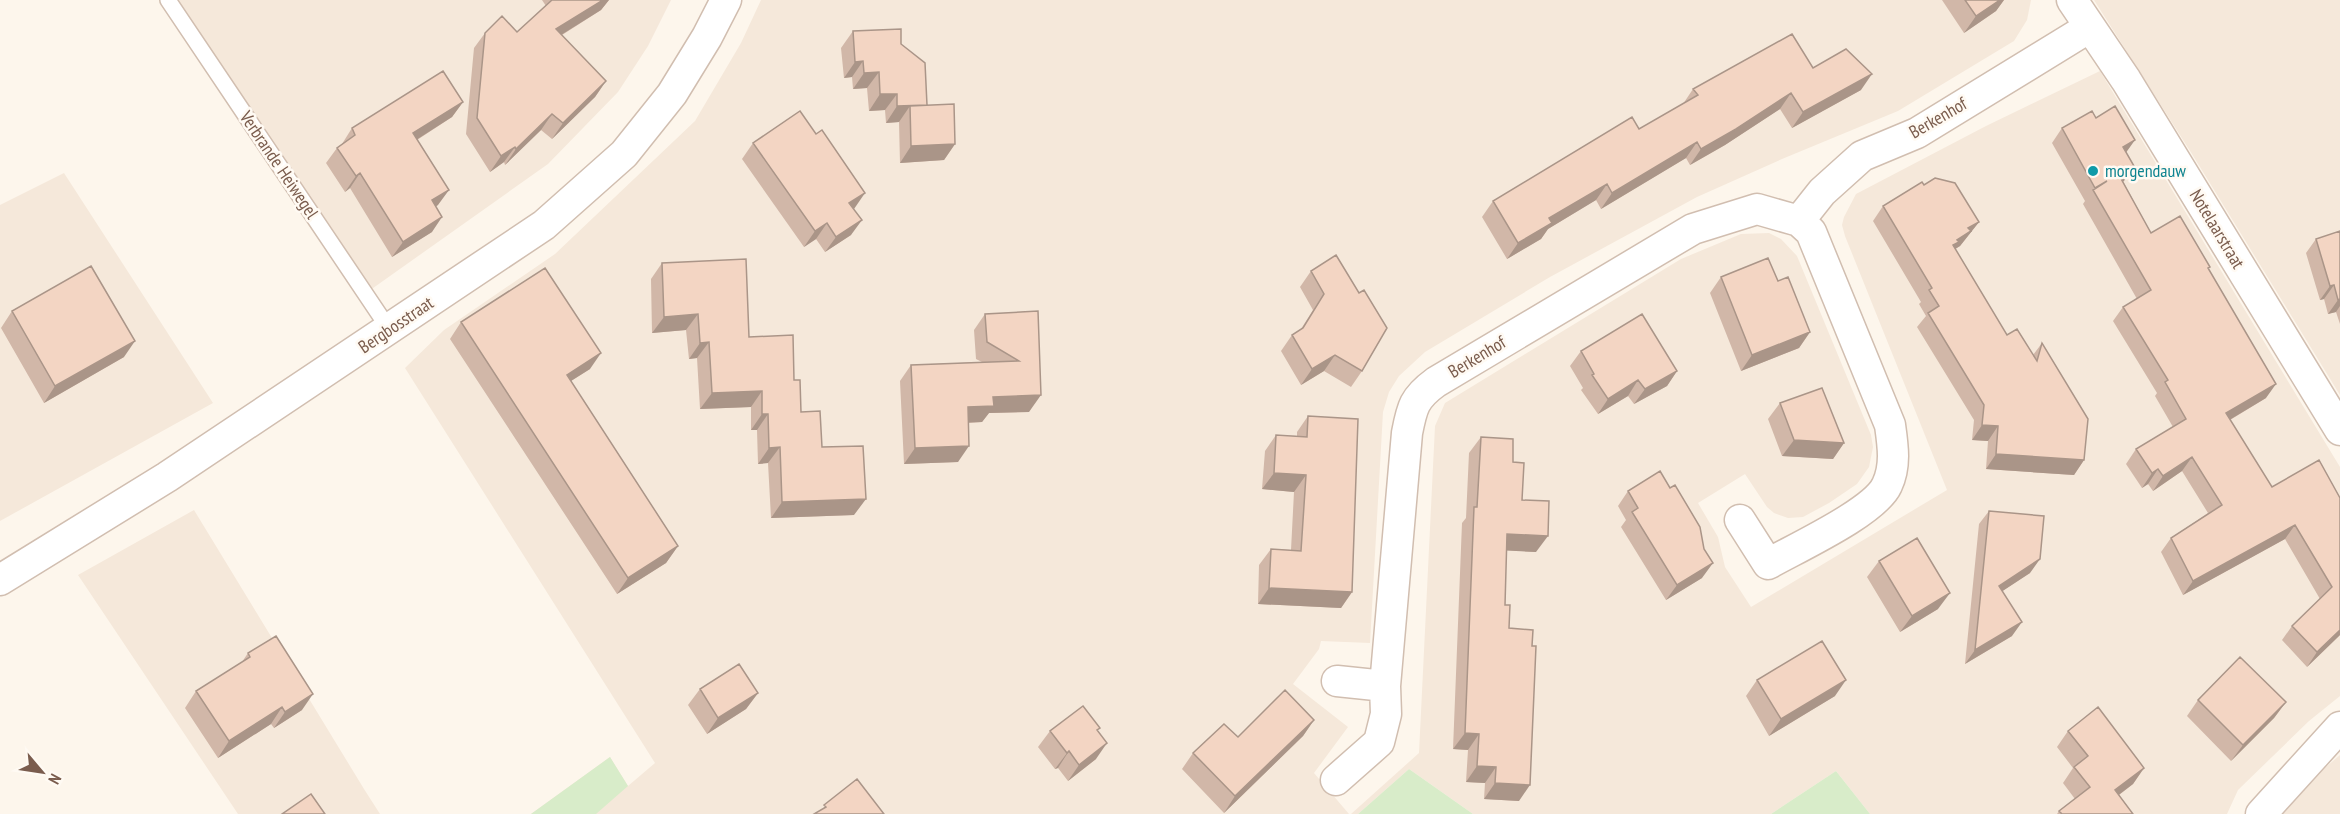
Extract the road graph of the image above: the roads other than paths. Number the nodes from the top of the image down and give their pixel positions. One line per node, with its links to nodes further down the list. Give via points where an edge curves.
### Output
1 (168, 0): 6 (lane, Verbrande Heiwegel)
2 (726, 0): 6 (street, Bergbosstraat, via 672,94 624,154 543,225)
3 (2072, 0): 4 (street, Notelaarstraat)
4 (2090, 27): 5 (street, Berkenhof, via 1917,133 1862,156 1822,192); 7 (street, Notelaarstraat)
5 (1799, 221): 8 (street, via 1811,232 1822,256 1890,425 1895,456 1887,486 1869,507 1768,564); 11 (street, Berkenhof, via 1757,209 1693,229 1421,393 1411,408 1407,433)
6 (389, 329): 9 (street, Bergbosstraat, via 167,477)
7 (2340, 430)
8 (1740, 520)
9 (0, 580)
10 (1337, 681): 11 (street)
11 (1385, 686): 13 (street, Berkenhof, via 1386,714 1379,742)
12 (2340, 727): 14 (street)
13 (1336, 780)
14 (2261, 814)

